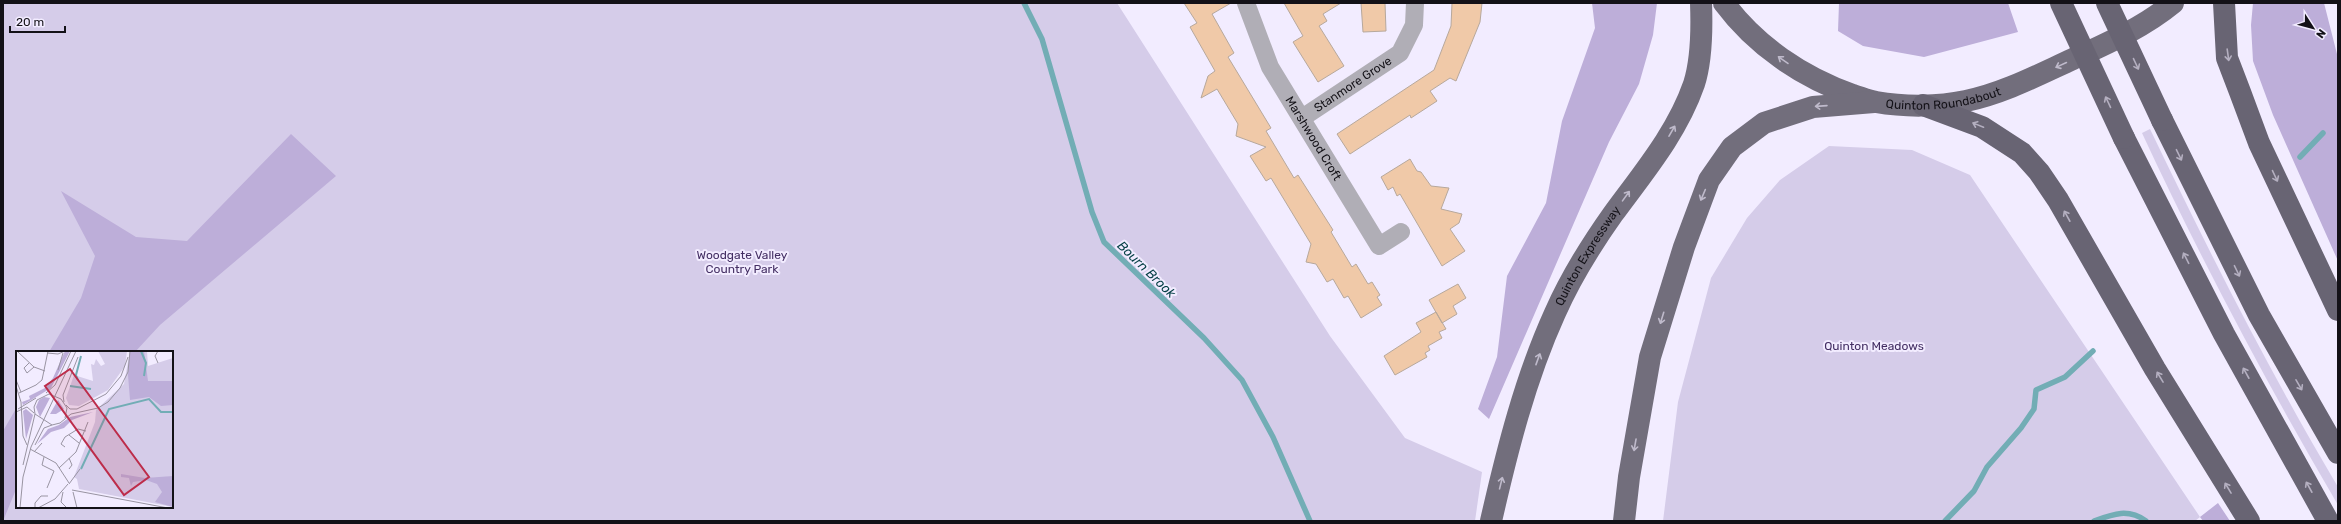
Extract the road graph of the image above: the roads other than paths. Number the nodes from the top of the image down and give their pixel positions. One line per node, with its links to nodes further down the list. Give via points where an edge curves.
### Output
1 (1246, 3): 11 (street, Marshwood Croft, via 1270,67)
2 (1415, 3): 11 (street, Stanmore Grove, via 1414,25 1400,53)
3 (1701, 3): 15 (highway, Quinton Expressway, one-way to 3, via 1516,418 1555,313 1581,263 1669,137 1695,83 1700,52)
4 (1724, 3): 9 (highway, Quinton Roundabout, one-way to 4, via 1817,80 1783,61 1739,22)
5 (2061, 3): 18 (highway, one-way to 5, bridge, via 2224,334 2124,138)
6 (2107, 3): 14 (highway, one-way to 14, bridge, via 2259,315)
7 (2173, 3): 10 (highway, Quinton Roundabout, one-way to 10, via 2158,15 2111,42 2004,90 1965,101)
8 (2226, 7): 13 (highway, one-way to 13, via 2227,58 2259,143)
9 (1874, 102): 10 (highway, Quinton Roundabout); 16 (highway, one-way to 16, via 1813,106 1764,123 1732,147 1709,180 1684,247 1650,357)
10 (1923, 105): 17 (highway, one-way to 10, via 2159,376 2058,200 2039,172 2022,153 1982,127)
11 (1302, 118): 12 (street, Marshwood Croft, via 1380,246)
12 (1401, 232)
13 (2338, 310)
14 (2338, 453)
15 (1492, 521)
16 (1624, 521)
17 (2249, 521)
18 (2328, 521)

